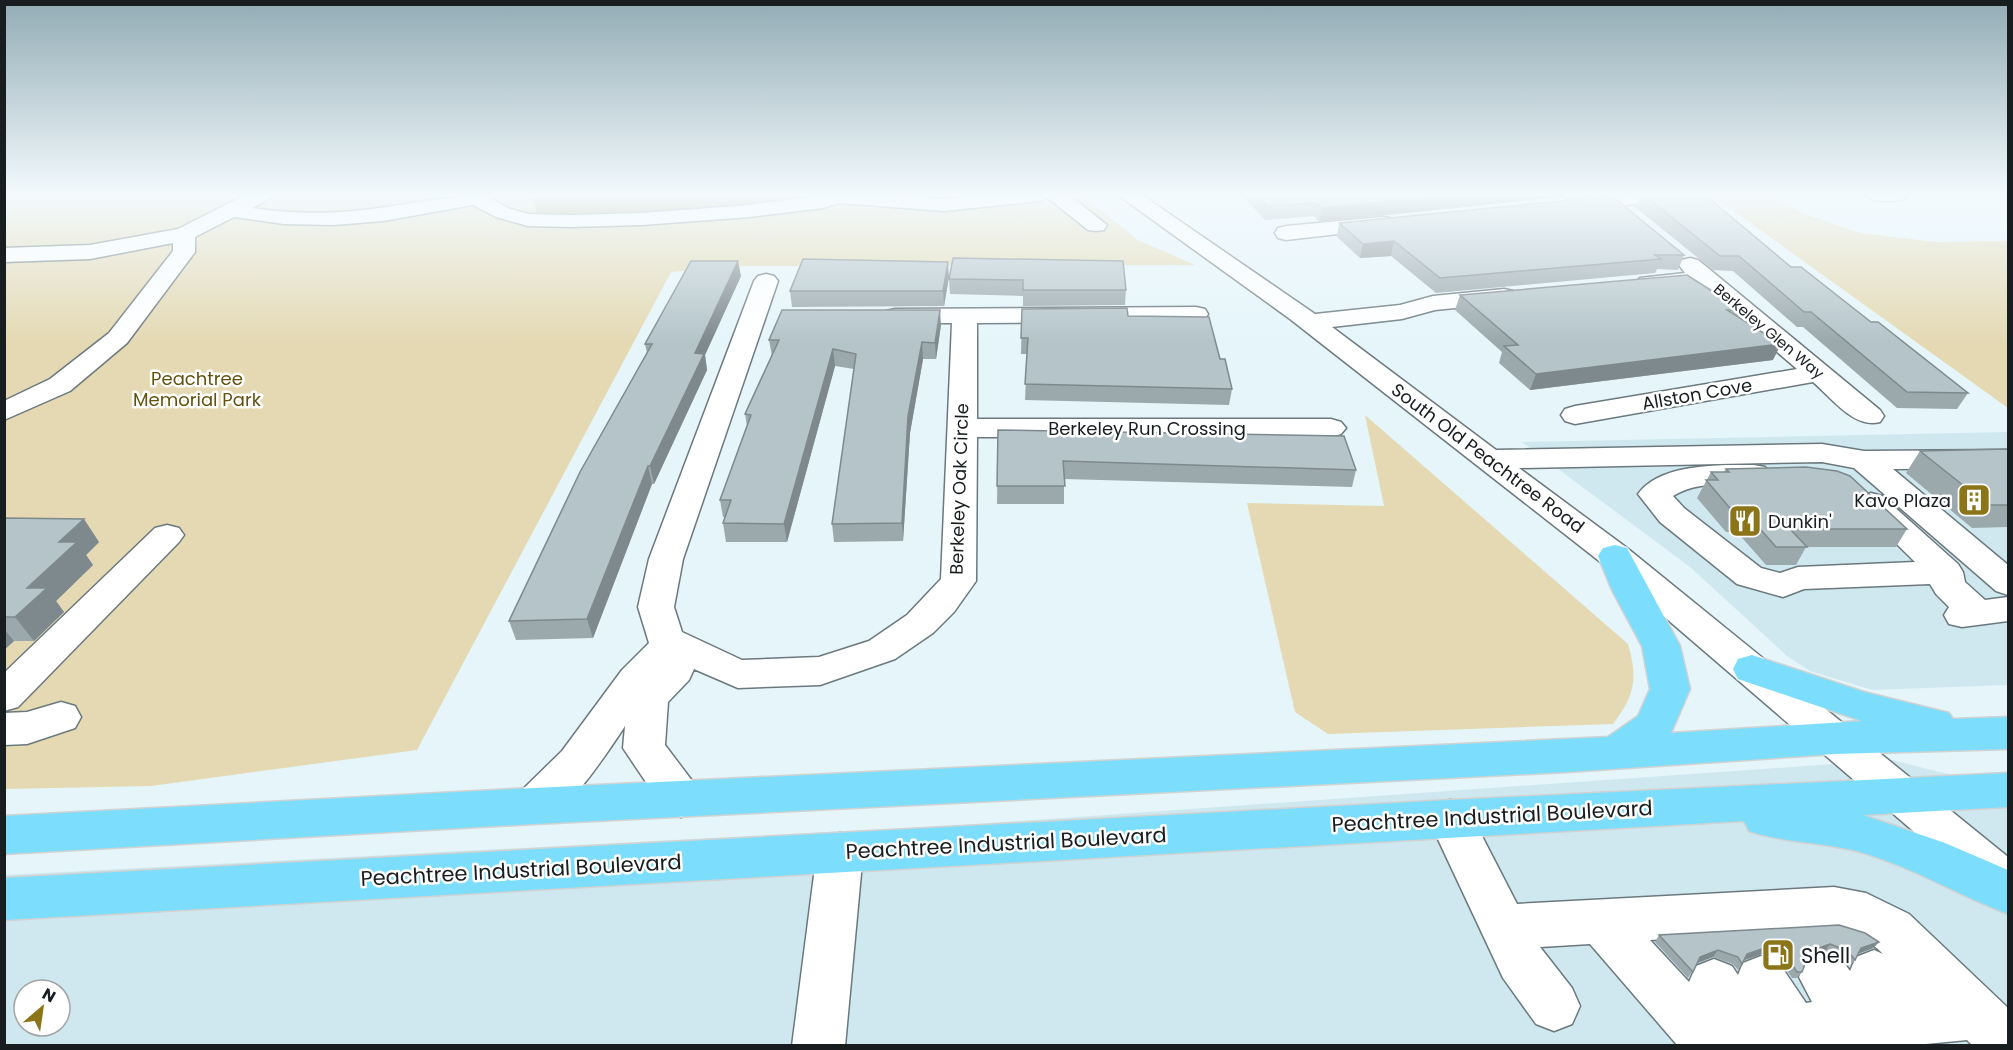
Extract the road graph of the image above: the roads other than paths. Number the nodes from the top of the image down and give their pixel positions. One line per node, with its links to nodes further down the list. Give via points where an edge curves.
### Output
1 (132, 244): 5 (street, via 90,252)
2 (184, 244): 16 (street, via 184,252 118,338 60,385)
3 (1201, 244): 13 (street, South Old Peachtree Road)
4 (1672, 250): 6 (street, Berkeley Glen Way)
5 (4, 255)
6 (1706, 278): 8 (street); 14 (street, Berkeley Glen Way)
7 (766, 281): 30 (street, via 765,317 666,559 656,607 666,640)
8 (1623, 286)
9 (1528, 294): 13 (street)
10 (1196, 314): 11 (street)
11 (965, 315): 12 (street); 20 (street, Berkeley Oak Circle)
12 (871, 316)
13 (1301, 316): 22 (street, South Old Peachtree Road)
14 (1819, 373): 18 (street, Allston Cove); 19 (street, Berkeley Glen Way)
15 (4, 396): 16 (street)
16 (38, 396): 17 (street)
17 (4, 412)
18 (1575, 416)
19 (1870, 416)
20 (962, 428): 21 (street, Berkeley Run Crossing); 30 (street, Berkeley Oak Circle, via 958,581 920,624 882,650 820,671 738,674)
21 (1331, 428)
22 (1488, 459): 25 (street); 27 (street, South Old Peachtree Road)
23 (2008, 459): 24 (street)
24 (1864, 460): 25 (street, via 1822,453); 28 (street)
25 (1759, 464): 29 (street, via 1838,477 1852,485); 29 (street, via 1689,476 1654,494 1672,515 1749,576 1783,585 1798,579)
26 (167, 535): 32 (street)
27 (1616, 556): 31 (street, South Old Peachtree Road); 38 (highway, via 1660,646 1670,689 1654,726)
28 (2008, 583)
29 (1969, 599)
30 (684, 649): 34 (street, via 669,675)
31 (1752, 669): 36 (highway, via 1860,706 1952,728); 37 (street, South Old Peachtree Road)
32 (4, 697)
33 (61, 717): 35 (street, via 27,729)
34 (628, 720): 41 (street); 42 (street, via 577,762)
35 (4, 729)
36 (2007, 733): 37 (highway)
37 (1835, 738): 38 (highway); 40 (street, South Old Peachtree Road)
38 (1616, 753): 41 (highway)
39 (2008, 790): 40 (highway, Peachtree Industrial Boulevard)
40 (1900, 795): 43 (highway, Peachtree Industrial Boulevard); 47 (street, South Old Peachtree Road)
41 (681, 799): 42 (highway)
42 (534, 806): 45 (highway)
43 (1684, 806): 44 (highway, Peachtree Industrial Boulevard); 48 (highway, via 1818,824 1879,838)
44 (1450, 818): 46 (highway, Peachtree Industrial Boulevard); 51 (street)
45 (4, 835)
46 (840, 852): 49 (highway, Peachtree Industrial Boulevard); 60 (street)
47 (2008, 884)
48 (2008, 892)
49 (4, 899)
50 (1579, 923): 51 (street); 52 (street, via 1701,926 1866,915 1892,930); 59 (street)
51 (1504, 927): 55 (street, via 1521,962)
52 (1896, 964): 56 (street); 58 (street)
53 (1824, 977): 57 (street)
54 (1738, 981): 59 (street)
55 (1554, 1006)
56 (1911, 1020): 57 (street); 58 (street)
57 (1857, 1024): 59 (street)
58 (1993, 1029)
59 (1739, 1036)
60 (818, 1046)

